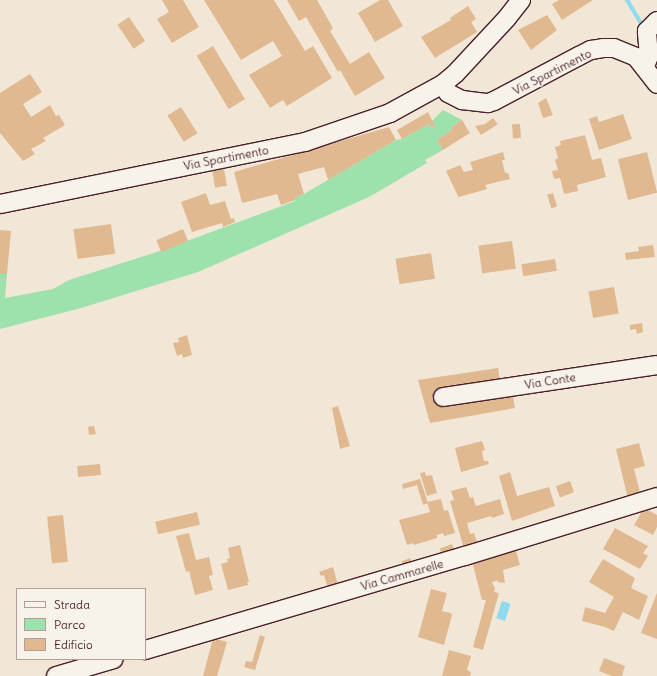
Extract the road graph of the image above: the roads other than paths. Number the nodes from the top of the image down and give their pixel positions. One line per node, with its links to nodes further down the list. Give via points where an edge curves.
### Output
1 (521, 0): 4 (street, Via Spartimento)
2 (657, 21): 3 (street, via 647,31)
3 (651, 68): 4 (street, Via Spartimento, via 614,48 591,50 494,101 479,102); 5 (street)
4 (449, 79): 6 (street, Via Spartimento, via 390,113 305,142)
5 (657, 84)
6 (0, 204)
7 (657, 365): 8 (street, Via Conte)
8 (443, 397)
9 (657, 496): 10 (street, Via Cammarelle, via 465,556)
10 (146, 650)
11 (111, 660): 12 (street)
12 (56, 676)

